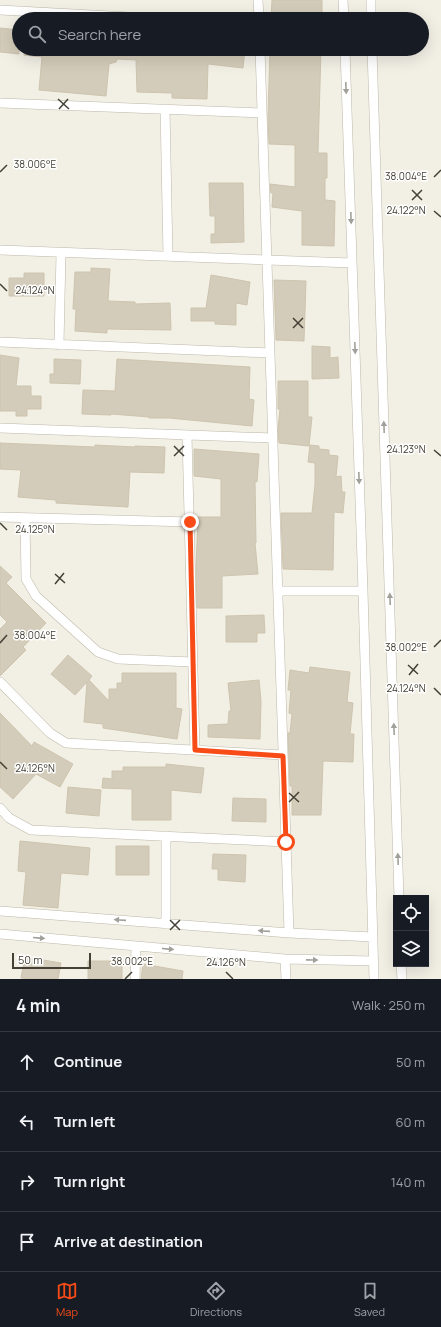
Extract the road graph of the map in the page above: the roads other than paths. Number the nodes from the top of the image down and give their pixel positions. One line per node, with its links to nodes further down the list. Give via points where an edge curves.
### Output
1 (258, 0): 6 (street)
2 (343, 0): 7 (street)
3 (370, 0): 8 (street)
4 (0, 10): 5 (street)
5 (37, 12)
6 (259, 12)
7 (344, 12)
8 (371, 12)
9 (260, 56): 14 (street)
10 (345, 56): 19 (street, one-way to 19)
11 (372, 56): 38 (street, one-way to 11)
12 (0, 103): 13 (street)
13 (165, 110): 14 (street); 17 (street)
14 (262, 113): 18 (street)
15 (0, 250): 16 (street)
16 (61, 252): 17 (street); 21 (street)
17 (168, 256): 18 (street)
18 (266, 260): 19 (street); 22 (street)
19 (352, 263): 30 (street, one-way to 30)
20 (0, 342): 21 (street)
21 (59, 345): 22 (street)
22 (270, 353): 25 (street)
23 (0, 428): 24 (street)
24 (187, 435): 25 (street); 28 (street)
25 (272, 438): 29 (street)
26 (0, 517): 27 (street)
27 (25, 518): 28 (street); 31 (street, via 26,579 36,596 98,652 118,659)
28 (190, 522): 31 (street)
29 (278, 591): 30 (street); 34 (street)
30 (363, 591): 43 (street)
31 (193, 662): 33 (street)
32 (0, 682): 33 (street, via 50,733 66,743)
33 (195, 750): 34 (street)
34 (283, 756): 37 (street)
35 (0, 808): 36 (street, via 9,818 31,830)
36 (166, 836): 37 (street); 40 (street)
37 (286, 842): 41 (street)
38 (399, 895)
39 (0, 911): 40 (street, one-way to 39)
40 (166, 924): 41 (street, one-way to 40)
41 (289, 933): 43 (street)
42 (0, 934): 44 (street, one-way to 44)
43 (373, 937): 46 (street)
44 (136, 946): 45 (street, one-way to 45); 48 (street)
45 (285, 959): 46 (street, one-way to 46); 49 (street)
46 (374, 961): 50 (street)
47 (401, 967): 51 (street)
48 (135, 979)
49 (286, 979)
50 (374, 979)
51 (402, 979)

